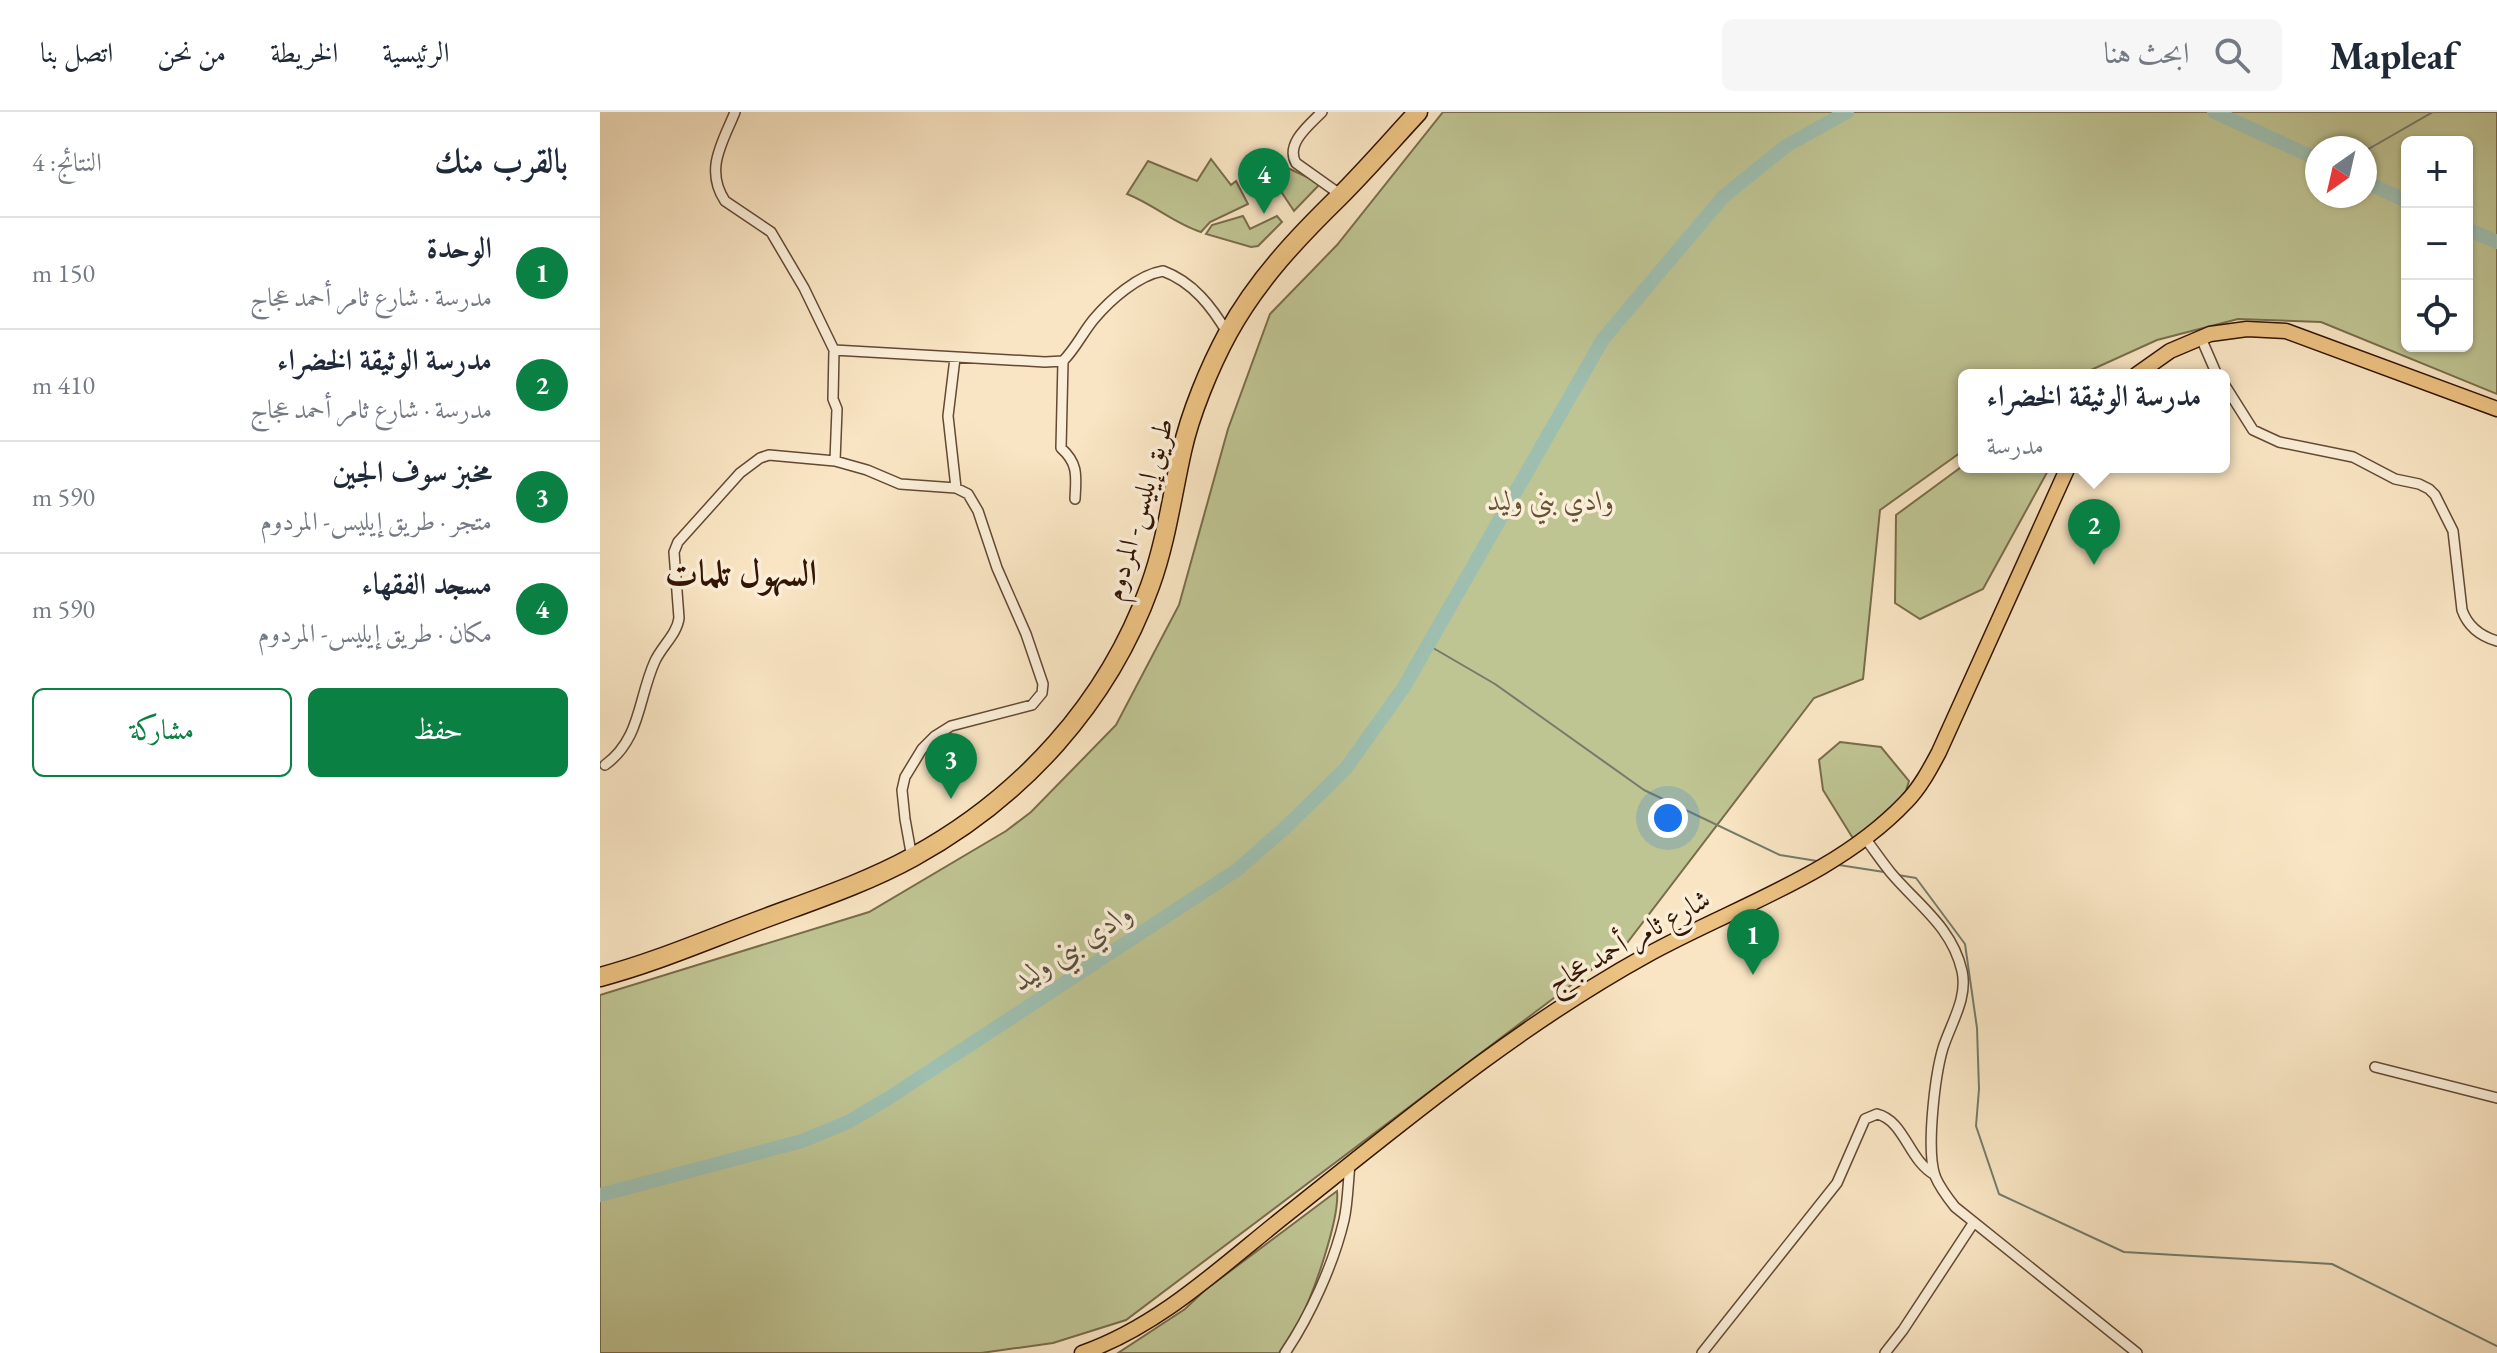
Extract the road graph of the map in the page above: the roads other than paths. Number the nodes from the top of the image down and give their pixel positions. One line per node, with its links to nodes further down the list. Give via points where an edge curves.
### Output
1 (735, 112): 7 (street, via 718,151 715,174 721,194 771,232)
2 (1322, 112): 4 (street, via 1294,144 1292,155)
3 (1418, 112): 4 (highway, طريق إيليس- المردوم)
4 (1341, 195): 5 (highway, طريق إيليس- المردوم, via 1279,259)
5 (1228, 334): 9 (street, via 1193,290 1170,274 1157,272 1137,281 1095,318); 21 (highway, طريق إيليس- المردوم, via 1183,447 1150,588 1098,687 1052,750 1004,796)
6 (2201, 338): 10 (main road); 11 (street); 13 (main road, via 2247,329 2286,331)
7 (834, 350): 8 (street); 14 (street)
8 (955, 358): 9 (street); 16 (street, via 948,416)
9 (1063, 361): 17 (street, via 1061,448 1077,470)
10 (2144, 369)
11 (2214, 369)
12 (2230, 394): 18 (street, via 2253,430 2279,442 2353,457 2429,489 2453,531 2466,621)
13 (2497, 409)
14 (835, 461): 16 (street, via 900,484); 19 (street, via 760,458 678,542 678,629 654,665 630,739)
15 (2065, 473): 20 (main road, شارع ثامر أحمد عجاج, via 1933,763 1909,800)
16 (956, 488): 21 (street, via 968,494 978,511 1030,646 1042,693 1032,705 951,726 922,749 902,790)
17 (1075, 499)
18 (2497, 641)
19 (605, 765)
20 (1865, 838): 25 (main road, شارع ثامر أحمد عجاج, via 1537,1021); 26 (street, via 1938,920 1963,973 1961,998 1940,1061 1932,1142)
21 (912, 858): 22 (highway, طريق إيليس- المردوم)
22 (600, 977)
23 (2375, 1067): 24 (street)
24 (2497, 1098)
25 (1350, 1164): 28 (main road, شارع ثامر أحمد عجاج, via 1170,1306 1126,1336); 29 (street, via 1343,1223 1312,1304)
26 (1935, 1175): 27 (street, via 1942,1191); 30 (street, via 1918,1162 1891,1120 1877,1114 1865,1119 1837,1183)
27 (1974, 1222): 31 (street); 32 (street)
28 (1082, 1353)
29 (1285, 1353)
30 (1702, 1353)
31 (1885, 1353)
32 (2137, 1353)

